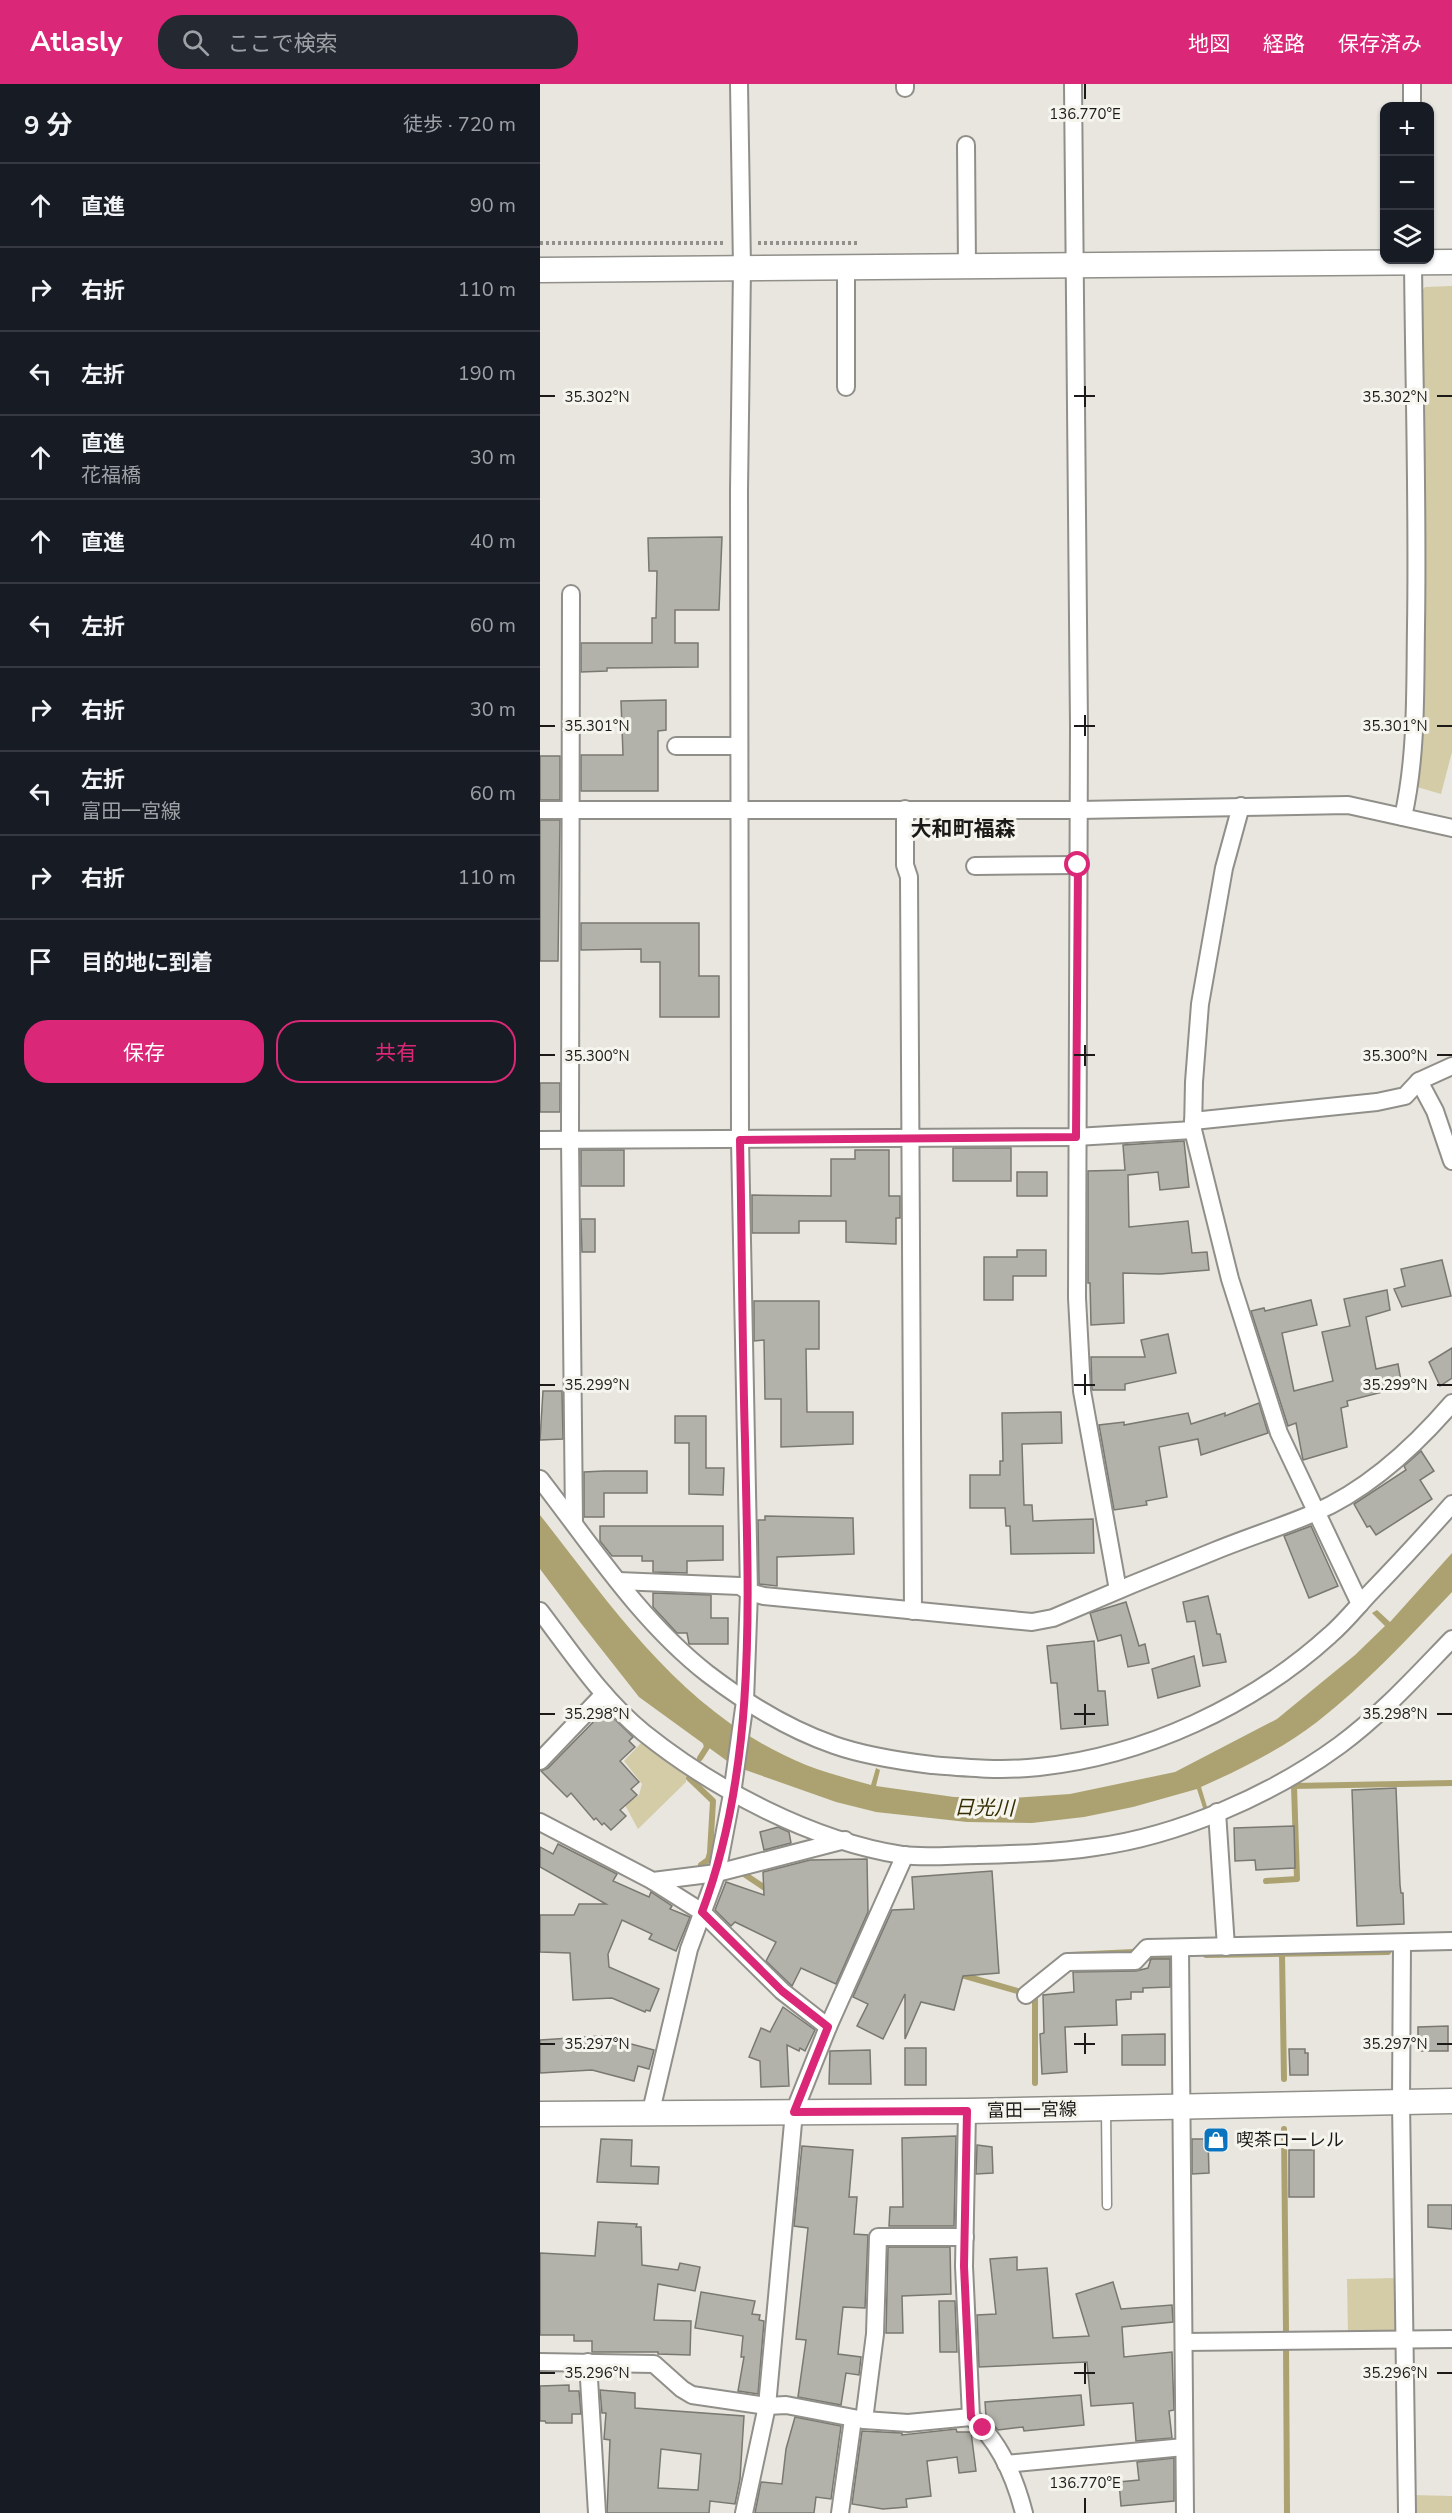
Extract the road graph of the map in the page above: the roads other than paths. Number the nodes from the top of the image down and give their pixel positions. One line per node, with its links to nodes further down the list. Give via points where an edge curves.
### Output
1 (739, 84): 12 (street)
2 (1073, 84): 10 (street)
3 (1412, 84): 4 (street)
4 (1412, 102)
5 (966, 145): 11 (street)
6 (1380, 261): 10 (main road)
7 (1434, 262): 8 (main road)
8 (1452, 262)
9 (1413, 264): 25 (street, via 1415,693)
10 (1077, 265): 11 (main road); 24 (street)
11 (967, 266): 13 (main road)
12 (742, 267): 13 (main road); 14 (main road); 18 (street)
13 (846, 267): 15 (street)
14 (540, 270)
15 (846, 387)
16 (571, 594): 22 (street)
17 (676, 746): 18 (street)
18 (739, 746): 23 (street)
19 (1241, 806): 24 (street); 25 (street, via 1348,805); 31 (street, via 1224,868 1200,1004)
20 (905, 809): 23 (street); 24 (street); 34 (street)
21 (540, 810): 22 (street)
22 (572, 810): 23 (street); 33 (street)
23 (740, 810): 36 (street)
24 (1079, 810): 27 (street)
25 (1403, 817): 26 (street)
26 (1452, 828)
27 (1078, 865): 28 (street); 32 (street)
28 (975, 866)
29 (1452, 1066): 30 (street)
30 (1419, 1081): 31 (street, via 1405,1095 1377,1102); 37 (street, via 1435,1111)
31 (1193, 1126): 32 (street); 41 (street, via 1230,1279 1269,1402)
32 (1076, 1137): 34 (street); 44 (street, via 1082,1391)
33 (570, 1139): 35 (street); 36 (street); 42 (street)
34 (910, 1139): 36 (street); 48 (street)
35 (540, 1140)
36 (740, 1140): 45 (street)
37 (1452, 1161)
38 (1452, 1403): 41 (street, via 1428,1431 1394,1460)
39 (540, 1479): 42 (street)
40 (1452, 1504): 46 (street)
41 (1316, 1512): 44 (street); 46 (street)
42 (574, 1522): 43 (street)
43 (618, 1581): 45 (street, via 740,1586); 51 (street, via 666,1636)
44 (1118, 1590): 48 (street, via 1053,1618 1032,1622)
45 (749, 1592): 48 (street); 51 (street)
46 (1360, 1604): 51 (street, via 1331,1635 1286,1670 1203,1719 1126,1749 1039,1767 958,1767 862,1753 808,1735)
47 (540, 1611): 50 (street)
48 (913, 1611)
49 (1452, 1638): 54 (street, via 1340,1745 1286,1779)
50 (604, 1695): 52 (street); 53 (street, via 643,1732)
51 (744, 1704): 53 (street)
52 (540, 1761)
53 (733, 1790): 56 (street); 58 (street)
54 (1217, 1812): 57 (street, via 1152,1835 1098,1847 1040,1854); 64 (street)
55 (540, 1822): 59 (street)
56 (845, 1840): 57 (street); 58 (street)
57 (905, 1855): 66 (street)
58 (717, 1873): 59 (street); 60 (street)
59 (653, 1881): 60 (street)
60 (702, 1912): 66 (street, via 782,1991); 71 (street, via 689,1949)
61 (1452, 1941): 62 (street)
62 (1402, 1944): 64 (street); 68 (street)
63 (1180, 1947): 64 (street); 65 (street, via 1147,1948 1135,1961 1067,1962); 69 (street)
64 (1226, 1947)
65 (1026, 1995)
66 (828, 2027): 73 (street)
67 (1452, 2101): 68 (main road, 富田一宮線)
68 (1401, 2102): 69 (main road, 富田一宮線); 78 (street)
69 (1182, 2107): 70 (main road, 富田一宮線); 79 (street)
70 (1106, 2108): 72 (main road, 富田一宮線); 75 (lane)
71 (651, 2111): 73 (main road, 富田一宮線); 74 (main road, 富田一宮線)
72 (967, 2111): 73 (main road, 富田一宮線); 76 (street)
73 (794, 2112): 82 (street)
74 (540, 2114)
75 (1107, 2205)
76 (965, 2237): 83 (street); 84 (street, via 878,2237 876,2324)
77 (1452, 2339): 78 (street)
78 (1406, 2340): 79 (street); 92 (street)
79 (1184, 2342): 85 (street)
80 (540, 2362): 81 (street)
81 (588, 2362): 82 (street, via 654,2364 692,2395); 87 (street)
82 (767, 2406): 84 (street, via 786,2405); 88 (street)
83 (971, 2417): 84 (street, via 908,2423); 86 (street, via 983,2428)
84 (859, 2420): 89 (street)
85 (1184, 2447): 86 (street); 91 (street)
86 (1006, 2464): 90 (street)
87 (597, 2513)
88 (744, 2513)
89 (840, 2513)
90 (1024, 2513)
91 (1185, 2513)
92 (1407, 2513)

